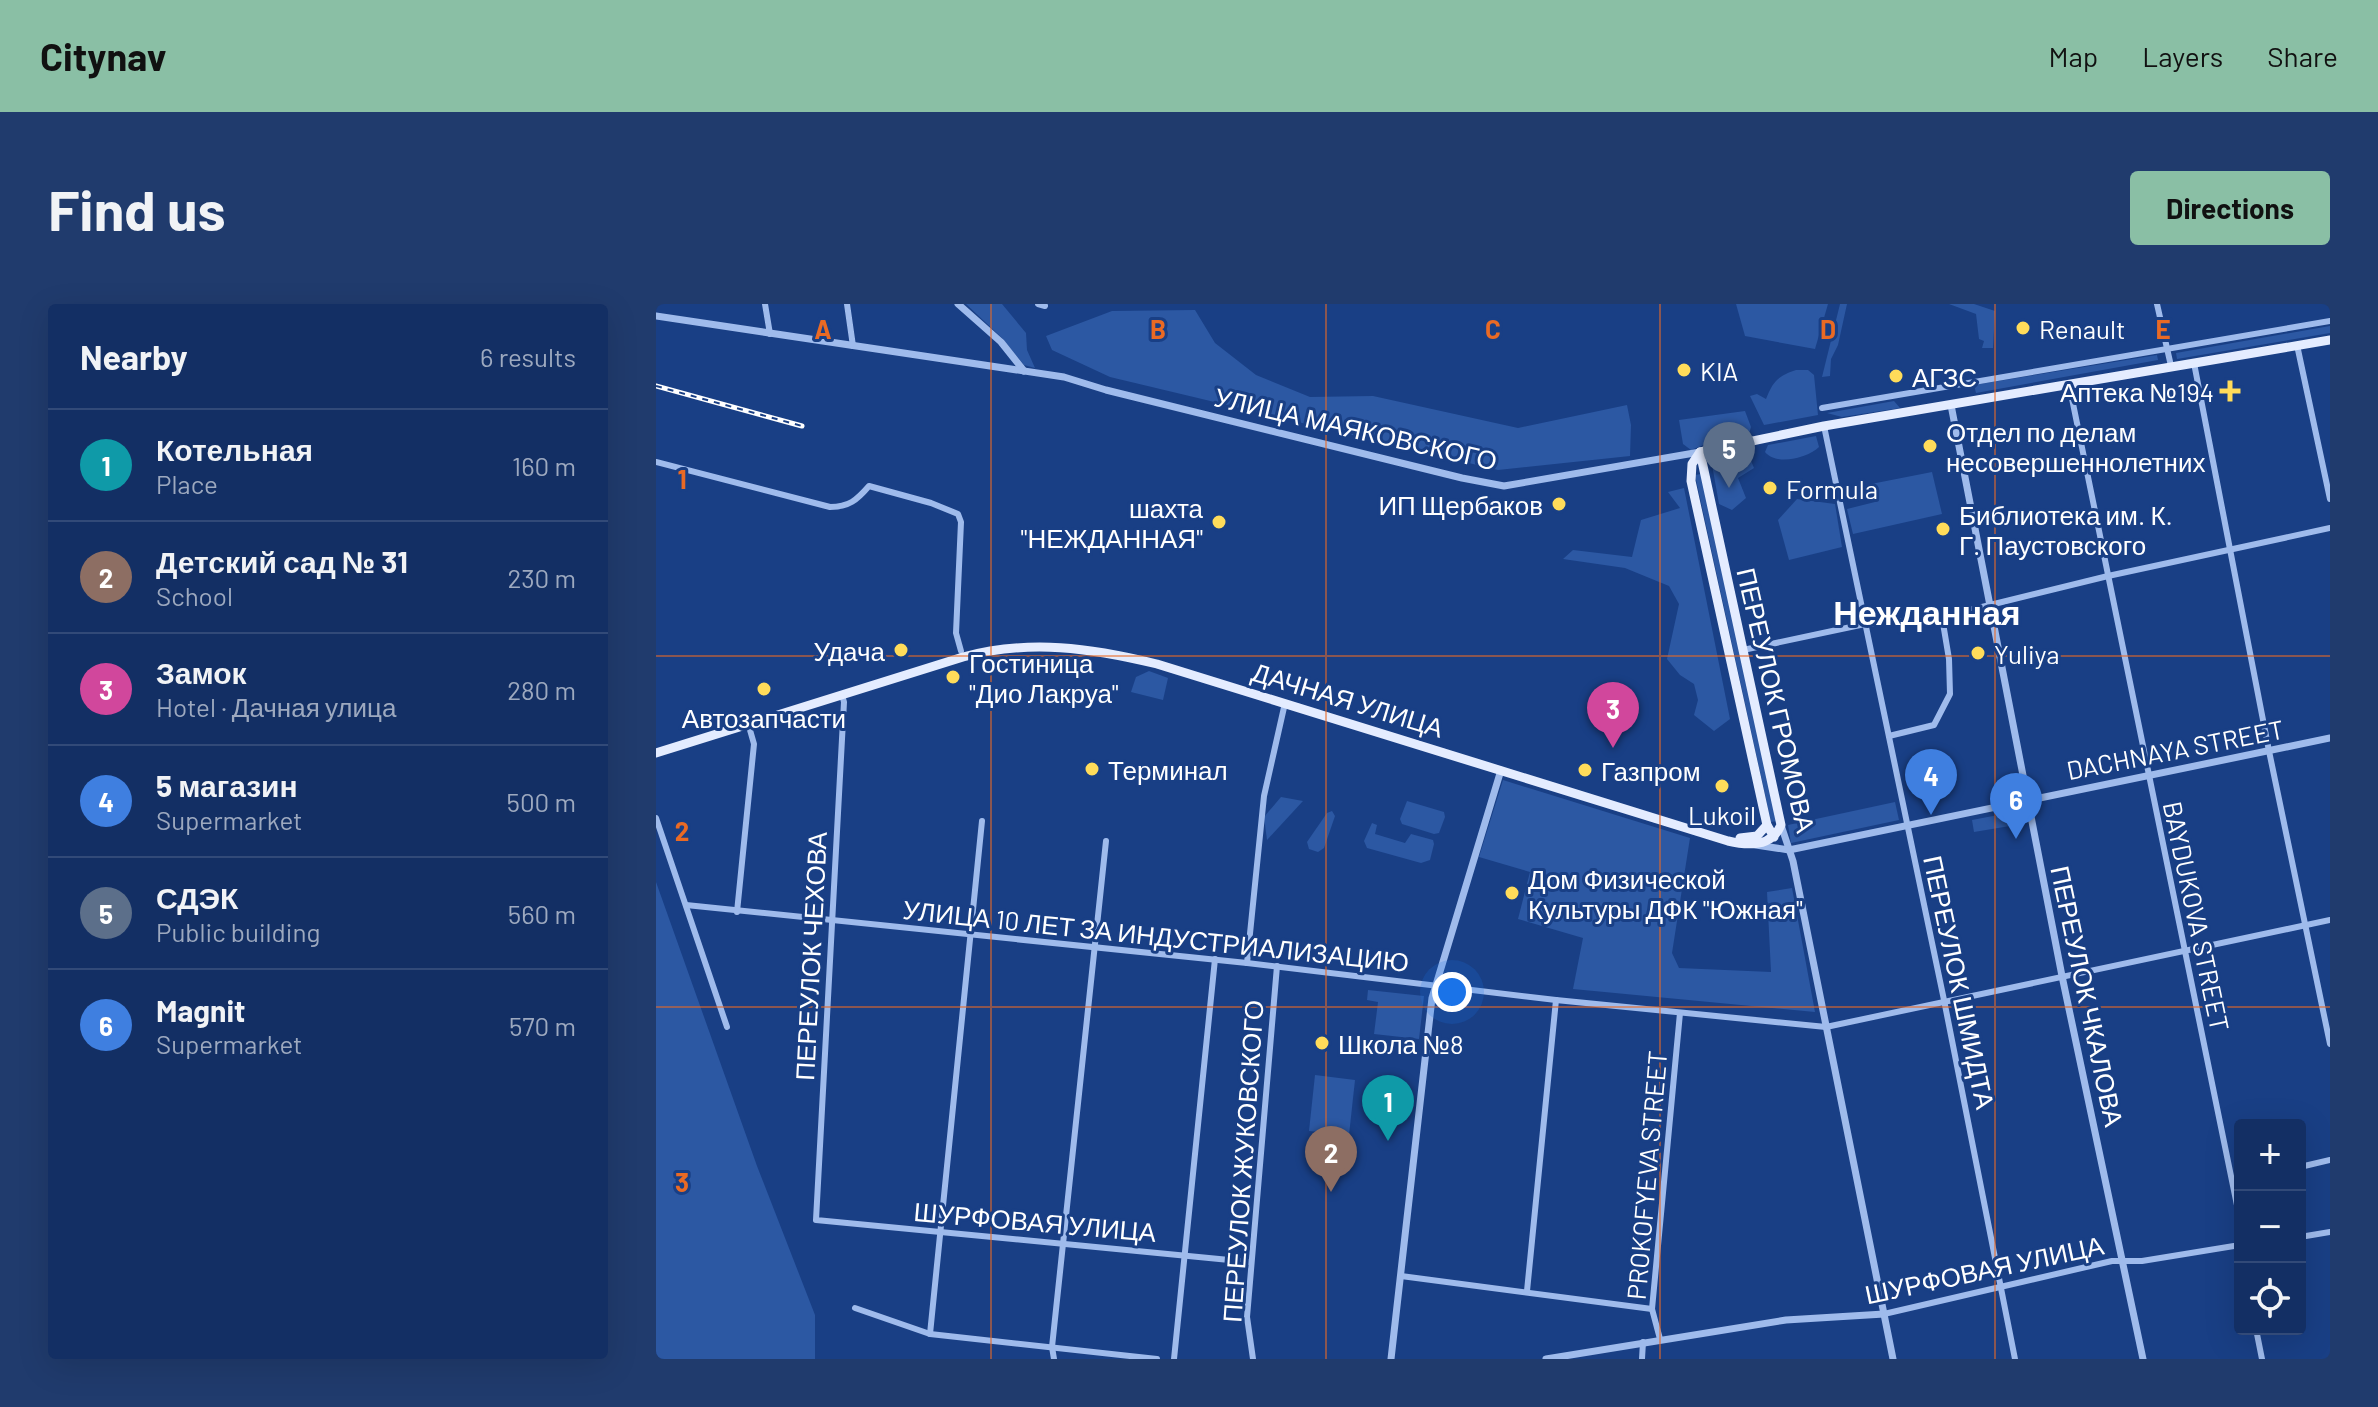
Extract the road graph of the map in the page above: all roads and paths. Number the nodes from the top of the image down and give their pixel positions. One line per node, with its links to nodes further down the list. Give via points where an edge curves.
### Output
1 (765, 304): 7 (street)
2 (847, 304): 10 (street)
3 (958, 304): 14 (street)
4 (2157, 304): 11 (street)
5 (656, 316): 7 (street, УЛИЦА МАЯКОВСКОГО)
6 (2330, 321): 11 (street)
7 (770, 334): 10 (street, УЛИЦА МАЯКОВСКОГО)
8 (2330, 340): 9 (main road, УЛИЦА МАЯКОВСКОГО)
9 (2297, 345): 12 (main road, УЛИЦА МАЯКОВСКОГО); 21 (street)
10 (853, 346): 14 (street, УЛИЦА МАЯКОВСКОГО)
11 (2168, 348): 13 (street); 17 (street)
12 (2194, 363): 13 (main road, УЛИЦА МАЯКОВСКОГО); 23 (street)
13 (2171, 366): 15 (main road, УЛИЦА МАЯКОВСКОГО)
14 (1024, 371): 19 (street, УЛИЦА МАЯКОВСКОГО, via 1504,486)
15 (2069, 384): 16 (main road, УЛИЦА МАЯКОВСКОГО); 24 (street, BAYDUKOVA STREET)
16 (1951, 405): 18 (main road, УЛИЦА МАЯКОВСКОГО); 25 (street, ПЕРЕУЛОК ЧКАЛОВА)
17 (1822, 408)
18 (1824, 426): 19 (main road, УЛИЦА МАЯКОВСКОГО); 27 (street, ПЕРЕУЛОК ШМИДТА)
19 (1700, 452): 28 (main road, ПЕРЕУЛОК ГРОМОВА); 42 (main road, ПЕРЕУЛОК ГРОМОВА, via 1692,464 1691,481)
20 (656, 462): 29 (street, via 830,507 857,500 869,486 958,514 956,633)
21 (2330, 499)
22 (2330, 528): 23 (street)
23 (2229, 550): 24 (street); 36 (street)
24 (2108, 576): 25 (street); 38 (street, BAYDUKOVA STREET)
25 (1991, 604): 26 (street); 39 (street, ПЕРЕУЛОК ЧКАЛОВА)
26 (1942, 617): 27 (street); 33 (street, via 1950,694 1934,725)
27 (1865, 624): 28 (street); 33 (street, ПЕРЕУЛОК ШМИДТА)
28 (1743, 650): 43 (main road, ПЕРЕУЛОК ГРОМОВА)
29 (962, 654): 30 (main road, ДАЧНАЯ УЛИЦА); 31 (main road, ДАЧНАЯ УЛИЦА, via 1043,645 1088,649 1130,655)
30 (841, 692): 32 (main road, ДАЧНАЯ УЛИЦА); 52 (street, ПЕРЕУЛОК ЧЕХОВА)
31 (1286, 700): 37 (main road, ДАЧНАЯ УЛИЦА); 58 (street, ПЕРЕУЛОК ЖУКОВСКОГО, via 1264,796)
32 (747, 721): 35 (main road, ДАЧНАЯ УЛИЦА); 50 (street, via 754,744)
33 (1889, 736): 44 (street, ПЕРЕУЛОК ШМИДТА)
34 (2330, 738): 36 (street, DACHNAYA STREET)
35 (656, 750)
36 (2269, 751): 38 (street, DACHNAYA STREET); 53 (street)
37 (1502, 767): 47 (main road, ДАЧНАЯ УЛИЦА, via 1728,841); 61 (street)
38 (2148, 776): 39 (street, DACHNAYA STREET); 56 (street, BAYDUKOVA STREET)
39 (2027, 799): 44 (street, ДАЧНАЯ УЛИЦА); 60 (street, ПЕРЕУЛОК ЧКАЛОВА)
40 (656, 818): 49 (street)
41 (982, 821): 54 (street)
42 (1767, 825): 45 (main road); 47 (main road, ПЕРЕУЛОК ГРОМОВА)
43 (1781, 825): 45 (main road); 48 (street, ПЕРЕУЛОК ГРОМОВА)
44 (1907, 825): 48 (street, ДАЧНАЯ УЛИЦА); 63 (street, ПЕРЕУЛОК ШМИДТА)
45 (1774, 837): 47 (main road); 48 (street)
46 (1106, 841): 55 (street)
47 (1749, 842): 48 (street, ДАЧНАЯ УЛИЦА)
48 (1789, 850): 66 (street, ПЕРЕУЛОК ГРОМОВА)
49 (686, 905): 50 (street, УЛИЦА 10 ЛЕТ ЗА ИНДУСТРИАЛИЗАЦИЮ); 65 (street)
50 (737, 912): 52 (street, УЛИЦА 10 ЛЕТ ЗА ИНДУСТРИАЛИЗАЦИЮ)
51 (2330, 920): 53 (street, УЛИЦА 10 ЛЕТ ЗА ИНДУСТРИАЛИЗАЦИЮ)
52 (832, 922): 54 (street, УЛИЦА 10 ЛЕТ ЗА ИНДУСТРИАЛИЗАЦИЮ); 71 (street, ПЕРЕУЛОК ЧЕХОВА)
53 (2304, 925): 56 (street, УЛИЦА 10 ЛЕТ ЗА ИНДУСТРИАЛИЗАЦИЮ); 67 (street)
54 (970, 935): 55 (street, УЛИЦА 10 ЛЕТ ЗА ИНДУСТРИАЛИЗАЦИЮ); 72 (street)
55 (1095, 948): 57 (street, УЛИЦА 10 ЛЕТ ЗА ИНДУСТРИАЛИЗАЦИЮ); 75 (street)
56 (2184, 950): 60 (street, УЛИЦА 10 ЛЕТ ЗА ИНДУСТРИАЛИЗАЦИЮ); 70 (street, BAYDUKOVA STREET)
57 (1215, 959): 58 (street, УЛИЦА 10 ЛЕТ ЗА ИНДУСТРИАЛИЗАЦИЮ); 77 (street)
58 (1247, 963): 59 (street, УЛИЦА 10 ЛЕТ ЗА ИНДУСТРИАЛИЗАЦИЮ)
59 (1277, 966): 61 (street, УЛИЦА 10 ЛЕТ ЗА ИНДУСТРИАЛИЗАЦИЮ); 78 (street, ПЕРЕУЛОК ЖУКОВСКОГО)
60 (2062, 976): 63 (street, УЛИЦА 10 ЛЕТ ЗА ИНДУСТРИАЛИЗАЦИЮ); 79 (street, ПЕРЕУЛОК ЧКАЛОВА)
61 (1436, 985): 62 (street, УЛИЦА 10 ЛЕТ ЗА ИНДУСТРИАЛИЗАЦИЮ); 80 (street)
62 (1556, 1000): 64 (street, УЛИЦА 10 ЛЕТ ЗА ИНДУСТРИАЛИЗАЦИЮ); 82 (street)
63 (1944, 1000): 66 (street, УЛИЦА 10 ЛЕТ ЗА ИНДУСТРИАЛИЗАЦИЮ); 81 (street, ПЕРЕУЛОК ШМИДТА)
64 (1680, 1013): 66 (street, УЛИЦА 10 ЛЕТ ЗА ИНДУСТРИАЛИЗАЦИЮ); 84 (street, PROKOFYEVA STREET)
65 (727, 1027)
66 (1826, 1027): 85 (street, ПЕРЕУЛОК ГРОМОВА)
67 (2330, 1044)
68 (2330, 1160): 69 (street)
69 (2306, 1166)
70 (2234, 1172)
71 (816, 1220): 72 (street, ШУРФОВАЯ УЛИЦА)
72 (940, 1231): 75 (street, ШУРФОВАЯ УЛИЦА); 86 (street)
73 (2330, 1232): 74 (street)
74 (2306, 1236)
75 (1062, 1243): 77 (street, ШУРФОВАЯ УЛИЦА); 90 (street)
76 (2234, 1246): 79 (street, ШУРФОВАЯ УЛИЦА)
77 (1185, 1255): 78 (street, ШУРФОВАЯ УЛИЦА); 94 (street)
78 (1250, 1262): 95 (street, ПЕРЕУЛОК ЖУКОВСКОГО, via 1247,1317)
79 (2123, 1262): 81 (street, ШУРФОВАЯ УЛИЦА); 101 (street, ПЕРЕУЛОК ЧКАЛОВА)
80 (1401, 1276): 82 (street); 96 (street)
81 (2000, 1285): 85 (street, ШУРФОВАЯ УЛИЦА); 100 (street, ПЕРЕУЛОК ШМИДТА)
82 (1527, 1291): 84 (street)
83 (855, 1308): 86 (street)
84 (1652, 1309): 88 (street, PROKOFYEVA STREET)
85 (1884, 1314): 88 (street, ШУРФОВАЯ УЛИЦА, via 1786,1320); 99 (street, ПЕРЕУЛОК ГРОМОВА)
86 (930, 1334): 90 (street)
87 (2257, 1335): 102 (street)
88 (1660, 1339): 89 (street, ШУРФОВАЯ УЛИЦА)
89 (1643, 1342): 97 (street, ШУРФОВАЯ УЛИЦА); 98 (street)
90 (1052, 1347): 91 (street); 92 (street)
91 (1112, 1356): 93 (street)
92 (1054, 1359)
93 (1157, 1359)
94 (1174, 1359)
95 (1253, 1359)
96 (1391, 1359)
97 (1546, 1359)
98 (1642, 1359)
99 (1893, 1359)
100 (2015, 1359)
101 (2143, 1359)
102 (2262, 1359)

